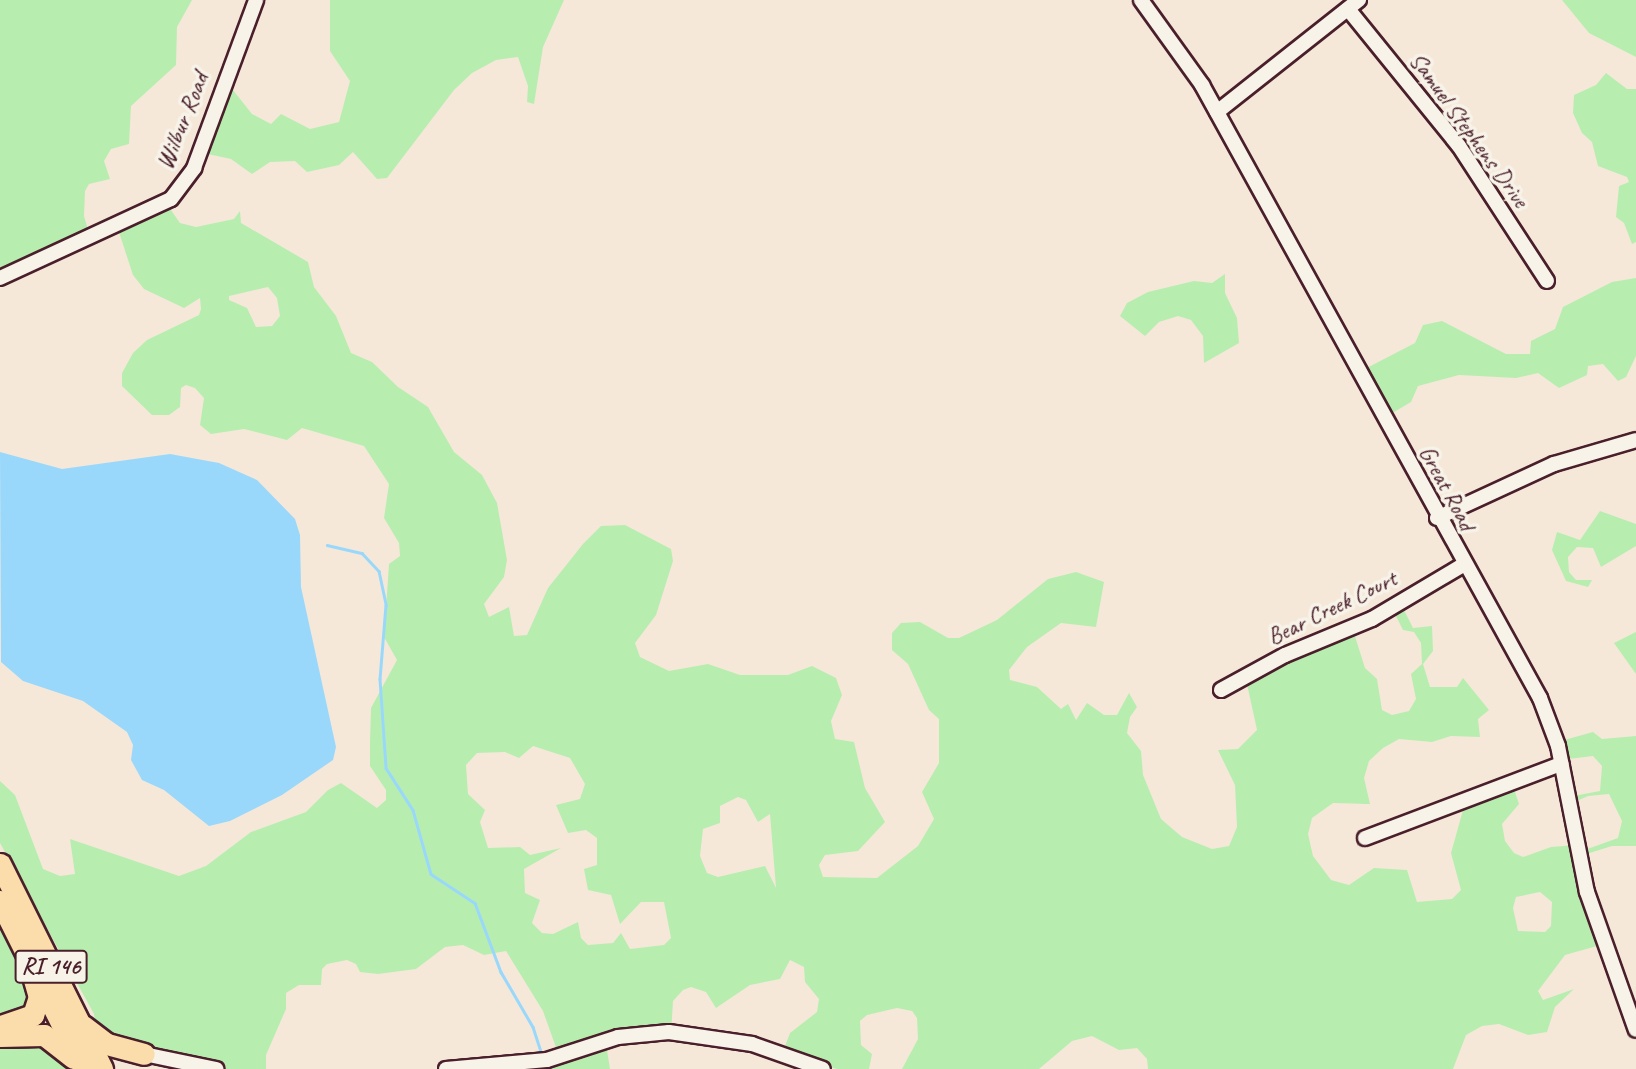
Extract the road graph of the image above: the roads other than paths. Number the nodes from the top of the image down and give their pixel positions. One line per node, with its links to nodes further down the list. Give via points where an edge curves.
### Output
1 (256, 0): 5 (street, Wilbur Road, via 194,168 171,199)
2 (1141, 0): 4 (street, Great Road, via 1177,45)
3 (1354, 5): 4 (street); 6 (street, Samuel Stephens Drive, via 1459,146)
4 (1217, 111): 8 (street, Great Road)
5 (0, 278)
6 (1547, 281)
7 (1636, 440): 8 (street, via 1576,456)
8 (1437, 518): 9 (street, Great Road)
9 (1463, 565): 10 (street, Bear Creek Court, via 1372,619 1285,655); 11 (street, Great Road, via 1540,698)
10 (1220, 690)
11 (1561, 764): 12 (street); 18 (street, Great Road, via 1587,892)
12 (1366, 838)
13 (0, 864): 16 (highway, RI 146)
14 (0, 901): 15 (highway, RI 146)
15 (30, 960): 17 (highway, via 37,1007 27,1019); 20 (highway, RI 146)
16 (81, 1024): 19 (highway, via 107,1044); 21 (highway, RI 146)
17 (1, 1028): 20 (highway, via 44,1035 60,1044)
18 (1636, 1030)
19 (144, 1054): 22 (highway); 23 (street)
20 (83, 1069)
21 (102, 1069)
22 (123, 1069)
23 (216, 1069)
24 (446, 1069): 25 (street, via 547,1060 618,1037 669,1032 752,1044)
25 (824, 1069)

